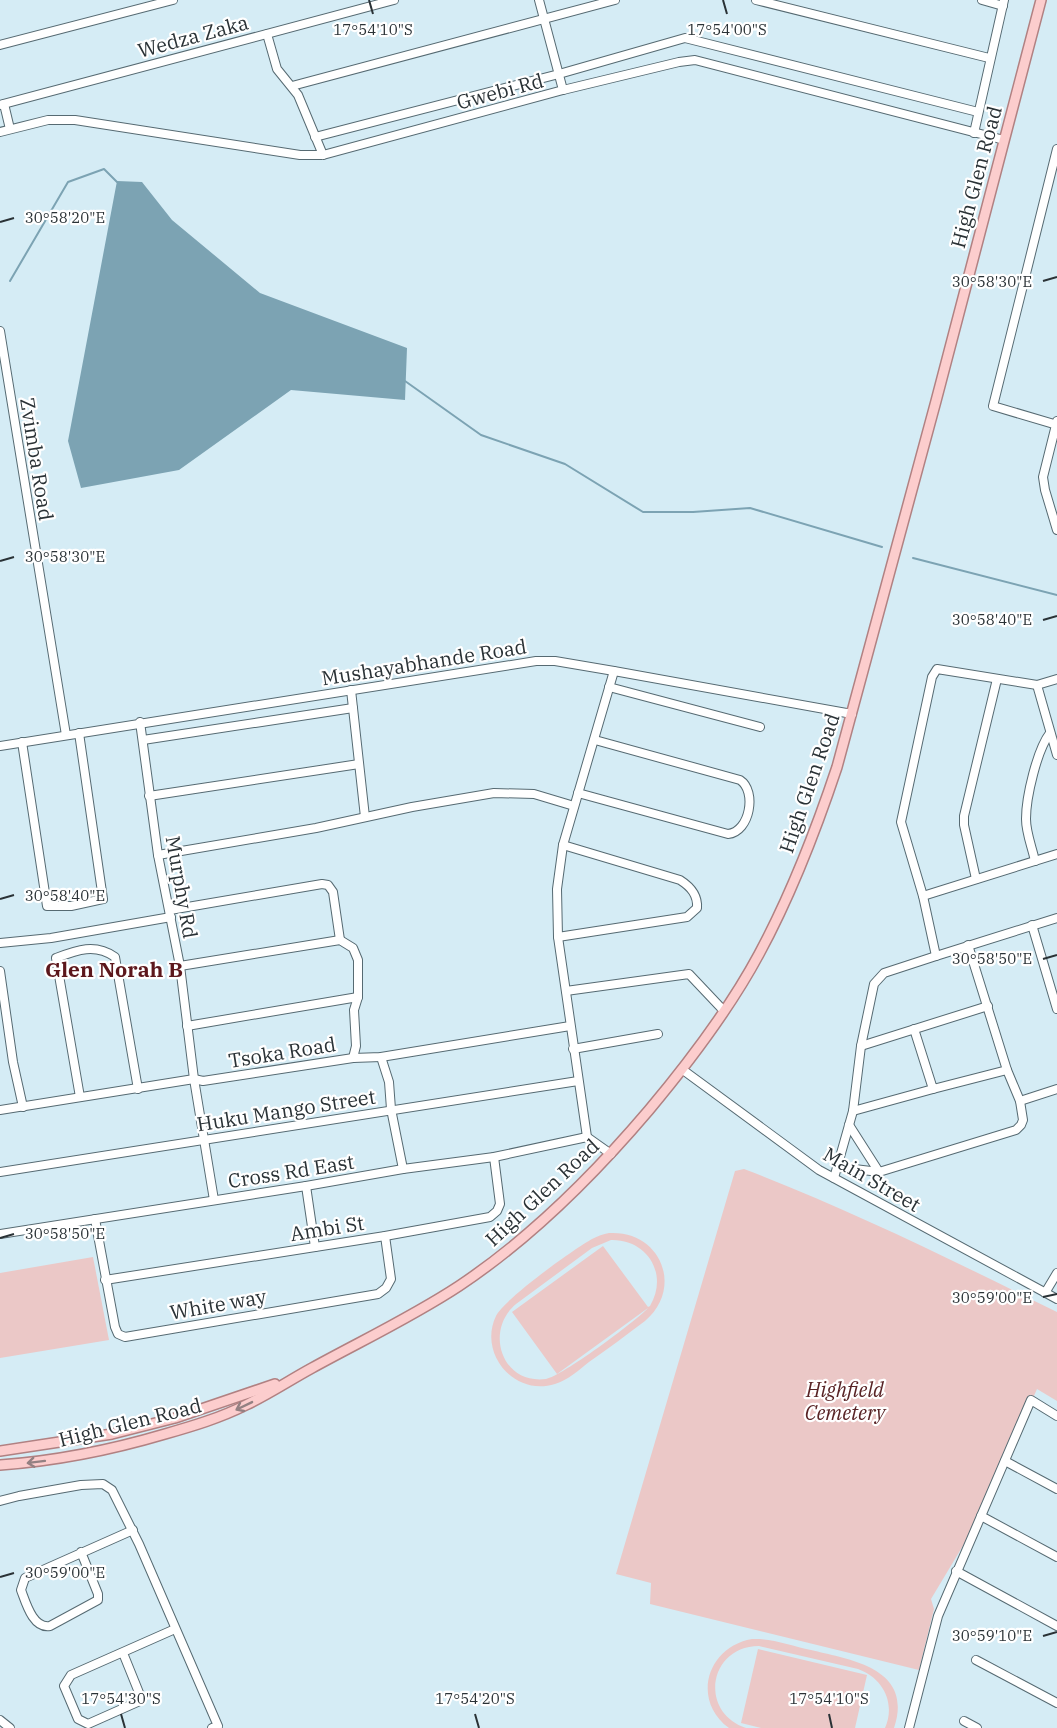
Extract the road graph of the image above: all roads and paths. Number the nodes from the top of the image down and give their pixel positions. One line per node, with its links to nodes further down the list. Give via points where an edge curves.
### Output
1 (173, 0): 11 (street)
2 (394, 0): 10 (street, Wedza Zaka)
3 (539, 0): 9 (street)
4 (615, 0): 9 (street)
5 (756, 0): 12 (street)
6 (982, 0): 8 (street)
7 (1041, 0): 22 (main road, High Glen Road)
8 (1003, 3): 12 (street)
9 (544, 20): 13 (street); 14 (street)
10 (267, 34): 14 (street, via 277,69); 16 (street, Wedza Zaka)
11 (0, 45)
12 (989, 58): 17 (street)
13 (559, 74): 15 (street); 17 (street, via 686,38); 21 (street)
14 (292, 86): 21 (street)
15 (563, 90): 20 (street, Gwebi Rd, via 695,60); 24 (street, Gwebi Rd)
16 (2, 105): 18 (street)
17 (978, 112): 20 (street)
18 (10, 129): 19 (street, Gwebi Rd); 24 (street, Gwebi Rd, via 48,120 75,120 300,155)
19 (0, 132)
20 (974, 133): 22 (street, Gwebi Rd)
21 (315, 136): 24 (street)
22 (1004, 140): 35 (main road, High Glen Road)
23 (1057, 149): 26 (street, via 993,406)
24 (323, 155)
25 (0, 331): 40 (street, Zvimba Road)
26 (1057, 424): 27 (street, via 1043,477)
27 (1057, 530)
28 (614, 671): 32 (street); 33 (street, Mushayabhande Road, via 555,661 536,662); 35 (street, Mushayabhande Road)
29 (997, 679): 31 (street); 55 (street, via 964,816); 56 (street, via 942,669 934,672 901,822)
30 (1057, 679): 31 (street)
31 (1037, 685): 39 (street)
32 (609, 687): 37 (street); 42 (street)
33 (351, 690): 34 (street); 36 (street, Mushayabhande Road)
34 (353, 708): 41 (street); 46 (street)
35 (852, 714): 71 (main road, High Glen Road, via 827,798 800,865 760,953)
36 (140, 722): 38 (street, Mushayabhande Road); 41 (street, Murphy Rd)
37 (760, 727)
38 (79, 733): 40 (street, Mushayabhande Road); 43 (street, via 103,899 70,906 47,906)
39 (1050, 733): 45 (street); 54 (street, via 1040,750 1026,819)
40 (66, 735): 43 (street, Mushayabhande Road)
41 (142, 740): 48 (street, Murphy Rd)
42 (594, 740): 47 (street); 47 (street, via 740,780 749,791 749,807 737,832 728,834)
43 (22, 742): 44 (street, Mushayabhande Road)
44 (0, 746)
45 (1057, 755)
46 (359, 764): 48 (street); 50 (street)
47 (578, 793): 49 (street)
48 (149, 796): 53 (street, Murphy Rd)
49 (574, 806): 50 (street, via 534,795 494,793); 51 (street)
50 (365, 817): 53 (street)
51 (563, 845): 60 (street, via 556,889); 60 (street, via 680,880 688,885 697,908 687,917)
52 (1057, 854): 54 (street)
53 (158, 855): 57 (street, Murphy Rd)
54 (1035, 861): 55 (street)
55 (976, 879): 56 (street)
56 (922, 896): 64 (street)
57 (170, 913): 61 (street, via 322,884 333,892); 62 (street, via 51,938); 65 (street, Murphy Rd)
58 (1057, 918): 59 (street)
59 (1032, 925): 63 (street); 70 (street)
60 (558, 937): 67 (street)
61 (340, 940): 65 (street); 68 (street, via 352,948 358,960)
62 (0, 944)
63 (968, 945): 64 (street); 69 (street)
64 (936, 956): 76 (street, via 879,977 874,984)
65 (180, 966): 72 (street, Murphy Rd)
66 (0, 971): 89 (street)
67 (566, 991): 71 (street, via 689,974); 73 (street)
68 (358, 997): 72 (street); 79 (street)
69 (988, 1006): 74 (street); 81 (street)
70 (1057, 1009)
71 (724, 1011): 80 (main road, High Glen Road)
72 (187, 1026): 82 (street, Murphy Rd)
73 (570, 1026): 77 (street); 78 (street, Tsoka Road)
74 (914, 1029): 76 (street); 85 (street)
75 (658, 1034): 77 (street)
76 (861, 1046): 92 (street)
77 (573, 1049): 83 (street)
78 (381, 1057): 79 (street, Tsoka Road); 90 (street)
79 (353, 1058): 82 (street, Tsoka Road, via 204,1081)
80 (683, 1070): 96 (main road, High Glen Road); 102 (street, Main Street)
81 (1007, 1070): 85 (street); 88 (street)
82 (194, 1079): 84 (street, Tsoka Road); 95 (street, Murphy Rd)
83 (578, 1081): 90 (street, Huku Mango Street); 94 (street)
84 (138, 1089): 87 (street, Tsoka Road); 87 (street, via 115,957 106,951 82,949 56,957)
85 (933, 1089): 92 (street)
86 (1057, 1089): 88 (street)
87 (80, 1097): 89 (street, Tsoka Road)
88 (1020, 1101): 101 (street, via 1023,1120 1016,1130)
89 (22, 1107): 91 (street, Tsoka Road)
90 (392, 1109): 95 (street, Huku Mango Street); 99 (street)
91 (0, 1110)
92 (853, 1111): 93 (street)
93 (849, 1125): 98 (street); 101 (street)
94 (587, 1137): 96 (street); 97 (street, Cross Rd East)
95 (204, 1140): 100 (street, Huku Mango Street); 104 (street, Murphy Rd)
96 (611, 1154): 113 (main road, High Glen Road, via 572,1195 459,1286)
97 (494, 1158): 99 (street, Cross Rd East); 107 (street, Ambi St, via 500,1204 490,1217)
98 (838, 1167): 101 (street); 102 (street)
99 (403, 1169): 103 (street, Cross Rd East)
100 (0, 1172)
101 (879, 1172)
102 (834, 1178): 111 (street, Main Street)
103 (306, 1186): 104 (street, Cross Rd East); 108 (street)
104 (214, 1200): 105 (street, Cross Rd East)
105 (95, 1219): 106 (street, Cross Rd East); 110 (street, White way)
106 (0, 1234)
107 (385, 1236): 108 (street, Ambi St); 110 (street, White way, via 391,1279 378,1294 124,1337 115,1327)
108 (315, 1247): 110 (street, Ambi St)
109 (1057, 1274): 111 (street)
110 (105, 1280)
111 (1046, 1293): 112 (street, Main Street)
112 (1057, 1299)
113 (295, 1378): 115 (main road, High Glen Road, via 175,1418 112,1434); 117 (main road, High Glen Road, one-way to 117, via 213,1420 69,1458)
114 (1057, 1416): 116 (street, via 1031,1400)
115 (0, 1451)
116 (1005, 1461): 118 (street); 120 (street)
117 (0, 1466)
118 (1057, 1489)
119 (0, 1501): 121 (street, via 103,1484 117,1497)
120 (981, 1516): 123 (street); 124 (street)
121 (133, 1530): 122 (street); 126 (street)
122 (81, 1552): 122 (street, via 25,1578 21,1590 38,1625 50,1626 98,1600)
123 (1057, 1557)
124 (956, 1571): 125 (street); 134 (street, via 938,1616)
125 (1057, 1626)
126 (175, 1629): 127 (street); 132 (street)
127 (123, 1653): 127 (street, via 66,1680 64,1686 82,1722 88,1724 142,1700)
128 (976, 1660): 129 (street)
129 (1057, 1703)
130 (0, 1720): 133 (street)
131 (964, 1721): 135 (street)
132 (216, 1727)
133 (10, 1728)
134 (909, 1728)
135 (977, 1728)

